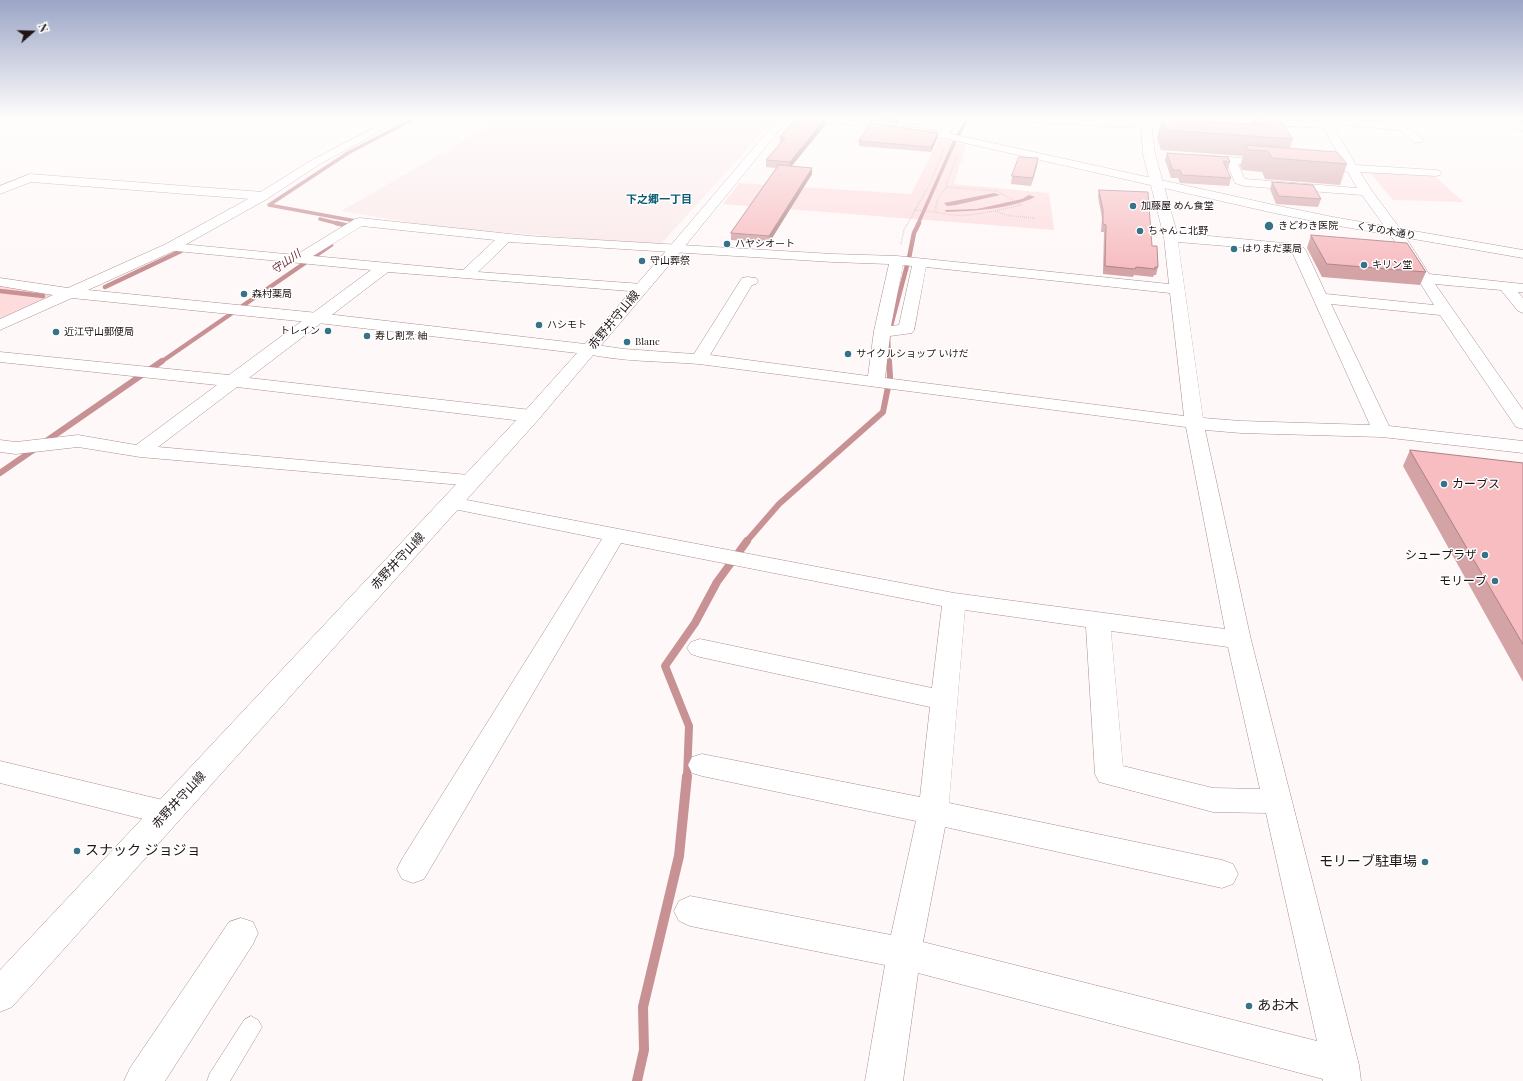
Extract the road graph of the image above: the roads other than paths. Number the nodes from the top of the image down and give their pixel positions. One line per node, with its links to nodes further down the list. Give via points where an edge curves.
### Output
1 (308, 167): 12 (street)
2 (743, 167): 17 (street, 赤野井守山線)
3 (1088, 167): 9 (street, くすの木通り)
4 (1152, 167): 9 (street)
5 (1234, 167): 11 (street, via 1239,180 1244,182)
6 (1334, 167): 7 (street)
7 (1352, 169): 8 (street); 11 (street)
8 (1436, 173)
9 (1156, 183): 13 (street, くすの木通り, via 1296,214); 15 (street)
10 (0, 190): 12 (street, via 30,178)
11 (1366, 192): 13 (street)
12 (263, 196): 16 (street)
13 (1396, 232): 18 (street, くすの木通り); 24 (street)
14 (506, 237): 17 (street); 19 (street, via 360,222); 23 (street)
15 (1171, 237): 30 (street); 32 (street, via 1290,247 1299,250)
16 (171, 247): 19 (street); 31 (street)
17 (676, 248): 20 (street); 28 (street, 赤野井守山線)
18 (1523, 254)
19 (299, 259): 22 (street)
20 (897, 260): 21 (street); 33 (street)
21 (920, 263): 30 (street); 34 (street)
22 (385, 267): 23 (street); 37 (street)
23 (466, 274): 28 (street)
24 (1424, 278): 27 (street); 36 (street)
25 (751, 281): 42 (street, via 746,280)
26 (0, 282): 31 (street)
27 (1505, 285): 29 (street); 35 (street)
28 (642, 288): 40 (street, 赤野井守山線)
29 (1523, 288)
30 (1177, 289): 47 (street)
31 (68, 293): 37 (street); 38 (street)
32 (1321, 298): 36 (street); 49 (street)
33 (890, 299): 34 (street); 39 (street)
34 (911, 300): 39 (street, via 906,330)
35 (1523, 308)
36 (1445, 311): 45 (street)
37 (318, 318): 40 (street); 43 (street)
38 (0, 325)
39 (882, 331): 44 (street)
40 (589, 349): 42 (street); 46 (street, 赤野井守山線)
41 (0, 356): 43 (street)
42 (699, 359): 44 (street)
43 (232, 381): 46 (street); 52 (street)
44 (876, 381): 47 (street)
45 (1518, 408): 48 (street)
46 (531, 416): 54 (street, 赤野井守山線)
47 (1194, 423): 49 (street, via 1242,428); 59 (street)
48 (1523, 424)
49 (1382, 431): 51 (street)
50 (8, 447): 52 (street, via 78,441); 53 (street)
51 (1523, 448)
52 (140, 451): 54 (street)
53 (0, 461)
54 (473, 480): 55 (street, 赤野井守山線)
55 (451, 503): 56 (street); 66 (street, 赤野井守山線)
56 (615, 535): 57 (street); 67 (street)
57 (954, 601): 58 (street); 61 (street)
58 (1098, 621): 59 (street); 64 (street, via 1109,774 1213,800)
59 (1239, 640): 64 (street)
60 (700, 648): 61 (street)
61 (944, 700): 65 (street)
62 (702, 765): 65 (street)
63 (0, 772): 66 (street)
64 (1277, 801): 74 (street)
65 (933, 812): 68 (street); 71 (street)
66 (167, 813): 72 (street, 赤野井守山線)
67 (413, 870)
68 (1222, 874)
69 (690, 911): 71 (street)
70 (241, 933): 75 (street)
71 (904, 953): 74 (street); 77 (street)
72 (0, 995)
73 (251, 1026): 76 (lane)
74 (1341, 1073)
75 (142, 1081)
76 (218, 1081)
77 (884, 1081)

